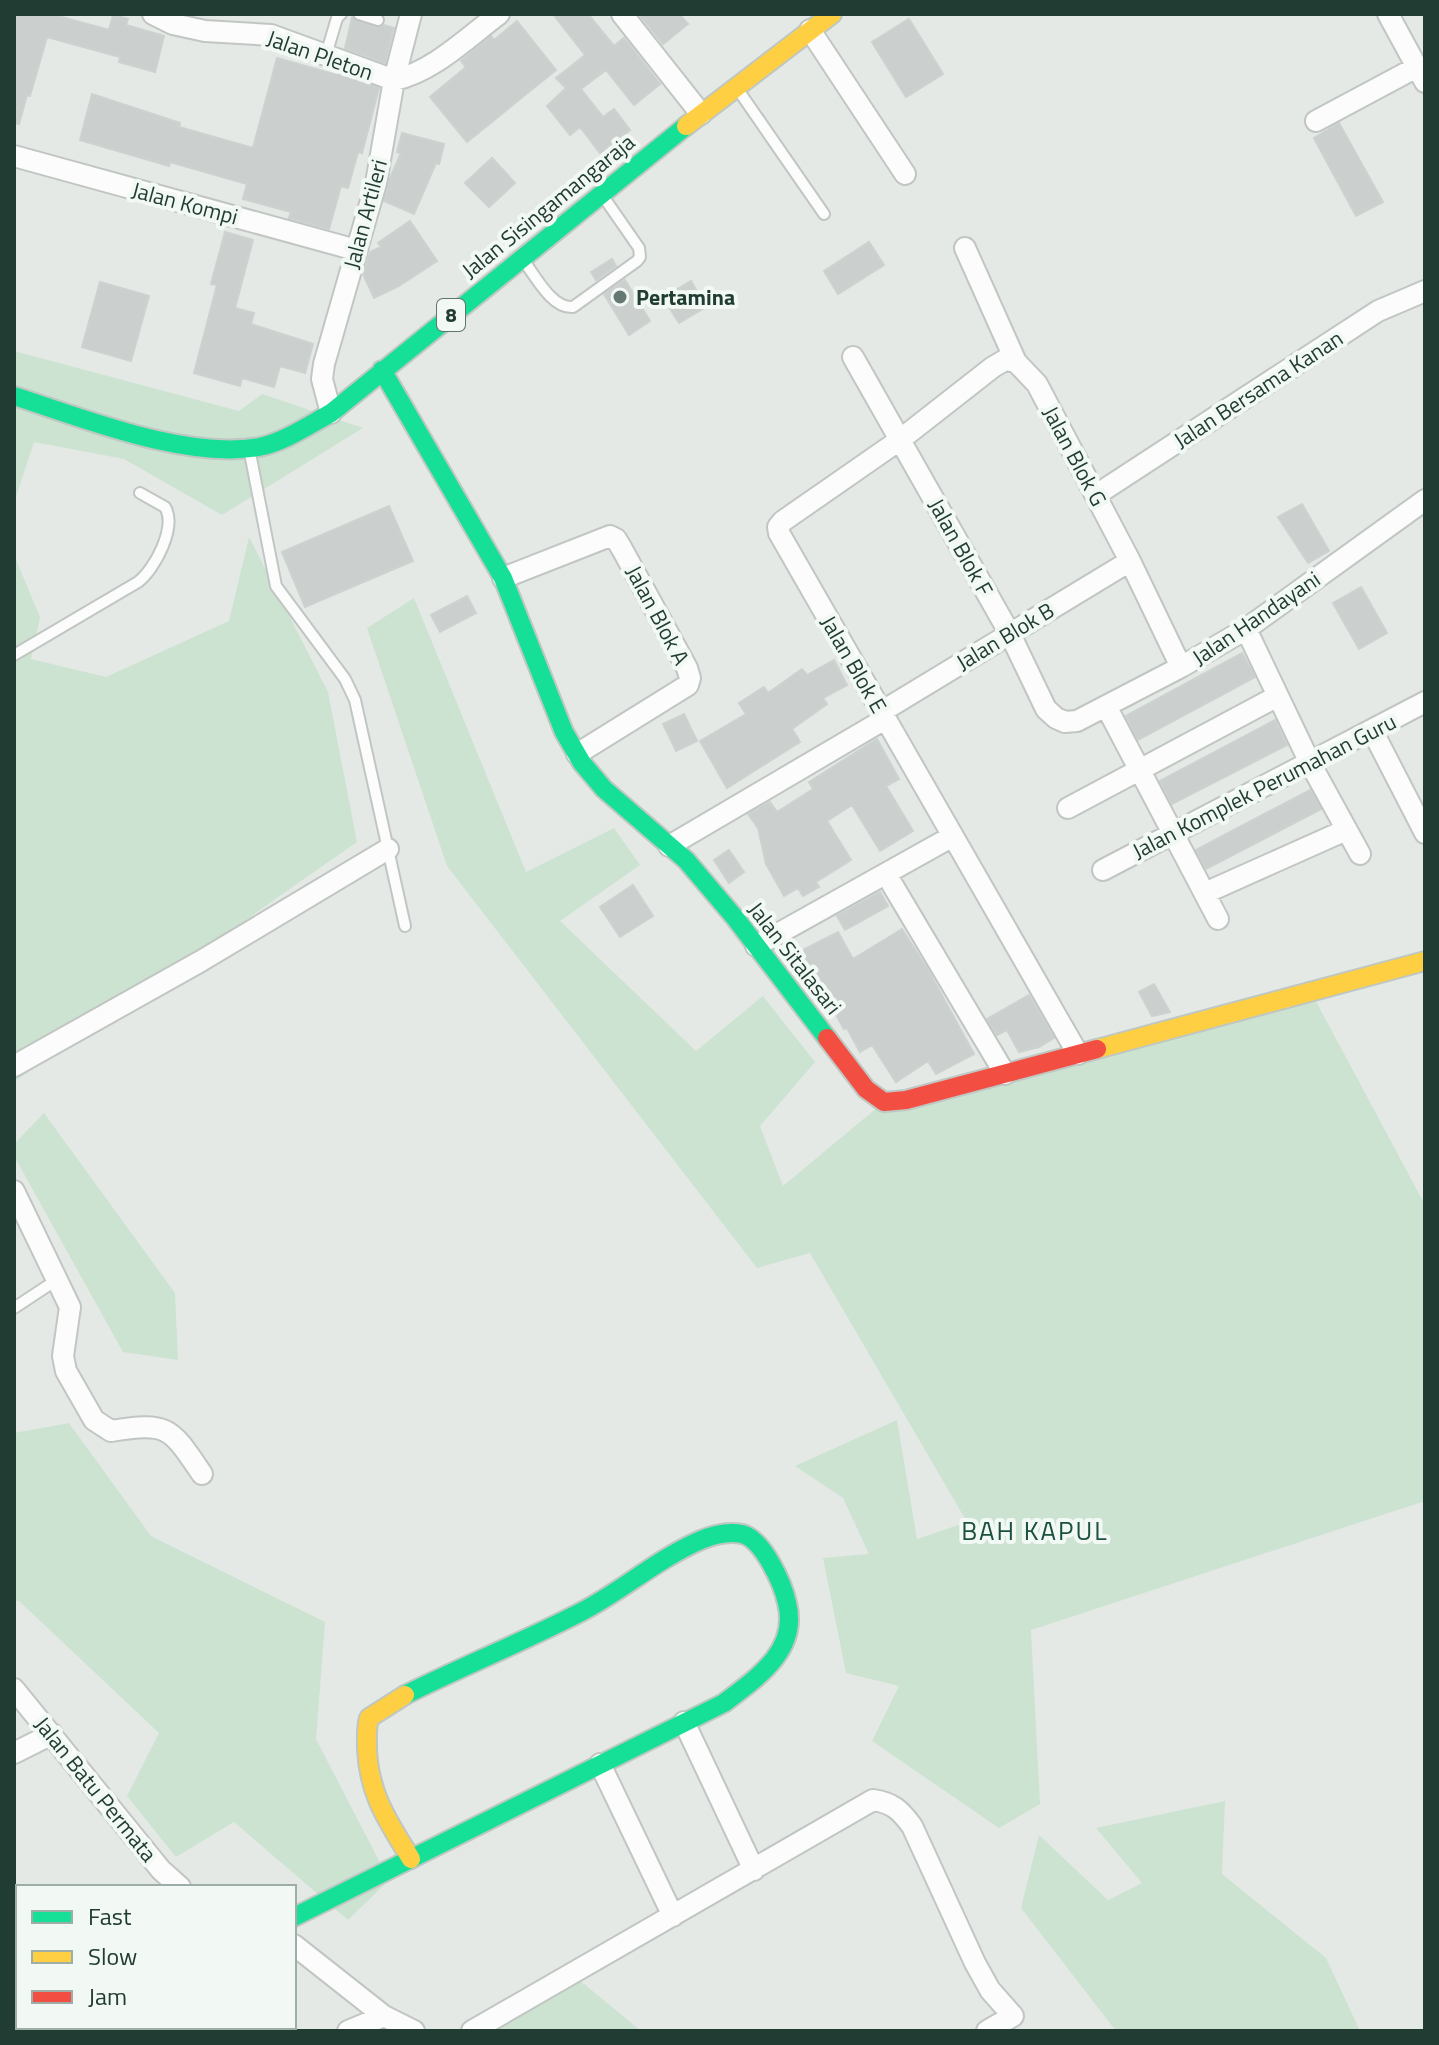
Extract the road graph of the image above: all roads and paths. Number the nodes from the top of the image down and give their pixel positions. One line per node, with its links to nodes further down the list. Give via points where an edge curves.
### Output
1 (153, 14): 11 (street, Jalan Pleton, via 205,31 271,35)
2 (341, 14): 11 (lane)
3 (359, 14): 9 (lane)
4 (411, 14): 13 (street, Jalan Artileri)
5 (499, 14): 13 (street, via 422,69)
6 (622, 14): 15 (street)
7 (832, 14): 10 (main road, Jalan Sisingamangaraja / 8)
8 (1388, 14): 12 (street)
9 (378, 20)
10 (810, 30): 14 (main road, Jalan Sisingamangaraja / 8); 18 (street)
11 (326, 55): 13 (street, Jalan Pleton)
12 (1421, 74): 16 (street)
13 (394, 80): 22 (street, Jalan Artileri, via 376,183)
14 (736, 86): 15 (main road, Jalan Sisingamangaraja / 8); 20 (lane)
15 (701, 114): 19 (main road, Jalan Sisingamangaraja / 8)
16 (1316, 121)
17 (14, 156): 22 (street, Jalan Kompi)
18 (905, 174)
19 (601, 194): 23 (main road, Jalan Sisingamangaraja / 8); 23 (lane, via 639,248 637,261 567,308)
20 (824, 214)
21 (965, 248): 26 (street, Jalan Blok G)
22 (356, 250): 29 (street, Jalan Artileri, via 324,364 322,379)
23 (521, 259): 27 (main road, Jalan Sisingamangaraja / 8)
24 (1425, 291): 33 (street, Jalan Bersama Kanan, via 1378,311)
25 (853, 357): 30 (street, Jalan Blok F)
26 (1016, 362): 30 (street, Jalan Blok E, via 1005,360 993,367); 33 (street, Jalan Blok G, via 1037,384)
27 (382, 370): 29 (main road, Jalan Sisingamangaraja / 8); 36 (main road, Jalan Sitalasari)
28 (14, 396): 31 (main road, Jalan Sisingamangaraja / 8, via 139,434 211,448)
29 (331, 413): 31 (main road, Jalan Sisingamangaraja / 8)
30 (901, 439): 38 (street, Jalan Blok F); 44 (street, Jalan Blok E, via 778,527)
31 (249, 448): 56 (lane, via 273,577 351,689)
32 (140, 493): 39 (lane, via 165,507 169,519 150,572)
33 (1096, 495): 35 (street, Jalan Blok G)
34 (1425, 500): 37 (street, Jalan Handayani)
35 (1130, 561): 38 (street, Jalan Blok B); 40 (street, Jalan Blok G)
36 (503, 578): 47 (main road, Jalan Sitalasari); 47 (street, Jalan Blok A, via 610,536 687,668 688,685)
37 (1246, 629): 40 (street, Jalan Handayani); 41 (street)
38 (1010, 634): 44 (street, Jalan Blok B); 45 (street, Jalan Blok F, via 1046,709 1065,722)
39 (14, 655)
40 (1181, 667): 43 (street, Jalan Handayani)
41 (1278, 696): 48 (street); 49 (street)
42 (1425, 702): 46 (street, Jalan Komplek Perumahan Guru)
43 (1106, 706): 45 (street, Jalan Handayani); 49 (street)
44 (883, 716): 54 (street, Jalan Blok E); 55 (street, Jalan Blok B)
45 (1077, 721)
46 (1372, 730): 48 (street, Jalan Komplek Perumahan Guru); 53 (street)
47 (577, 754): 55 (main road, Jalan Sitalasari, via 604,789)
48 (1310, 763): 51 (street); 52 (street, Jalan Komplek Perumahan Guru)
49 (1138, 770): 50 (street); 52 (street)
50 (1068, 808)
51 (1346, 830): 57 (street); 60 (street)
52 (1173, 833): 58 (street, Jalan Komplek Perumahan Guru); 60 (street)
53 (1425, 833)
54 (953, 836): 59 (street); 65 (street, Jalan Blok E)
55 (669, 846): 63 (main road, Jalan Sitalasari)
56 (388, 849): 62 (lane); 66 (street)
57 (1360, 854)
58 (1103, 870)
59 (886, 874): 63 (street); 67 (street)
60 (1205, 893): 61 (street)
61 (1218, 919)
62 (405, 926)
63 (756, 946): 67 (main road, Jalan Sitalasari, via 866,1089 884,1102)
64 (1425, 961): 65 (main road, Jalan Sitalasari)
65 (1078, 1054): 67 (main road, Jalan Sitalasari)
66 (14, 1066)
67 (1005, 1074)
68 (14, 1191): 69 (street)
69 (58, 1279): 70 (lane); 71 (street, via 70,1307 64,1363 94,1420 111,1431 145,1426 172,1433)
70 (14, 1308)
71 (202, 1474)
72 (14, 1689): 74 (street, Jalan Batu Permata)
73 (684, 1722): 76 (main road); 77 (main road, via 724,1703 756,1678 774,1660 792,1623 791,1605 775,1572 756,1542 742,1534 723,1533 700,1541 587,1609 373,1713 366,1733 369,1780); 78 (street)
74 (52, 1734): 75 (street); 79 (street, Jalan Batu Permata)
75 (14, 1753)
76 (600, 1764): 77 (main road); 81 (street)
77 (411, 1859): 80 (main road)
78 (754, 1870): 81 (street); 84 (street, via 873,1800 888,1802 912,1826 975,1963)
79 (178, 1885)
80 (296, 1916)
81 (673, 1916): 87 (street)
82 (296, 1947): 83 (street)
83 (384, 2016): 85 (street); 86 (street)
84 (1016, 2023): 88 (street)
85 (348, 2031)
86 (414, 2031)
87 (472, 2031)
88 (987, 2031)

